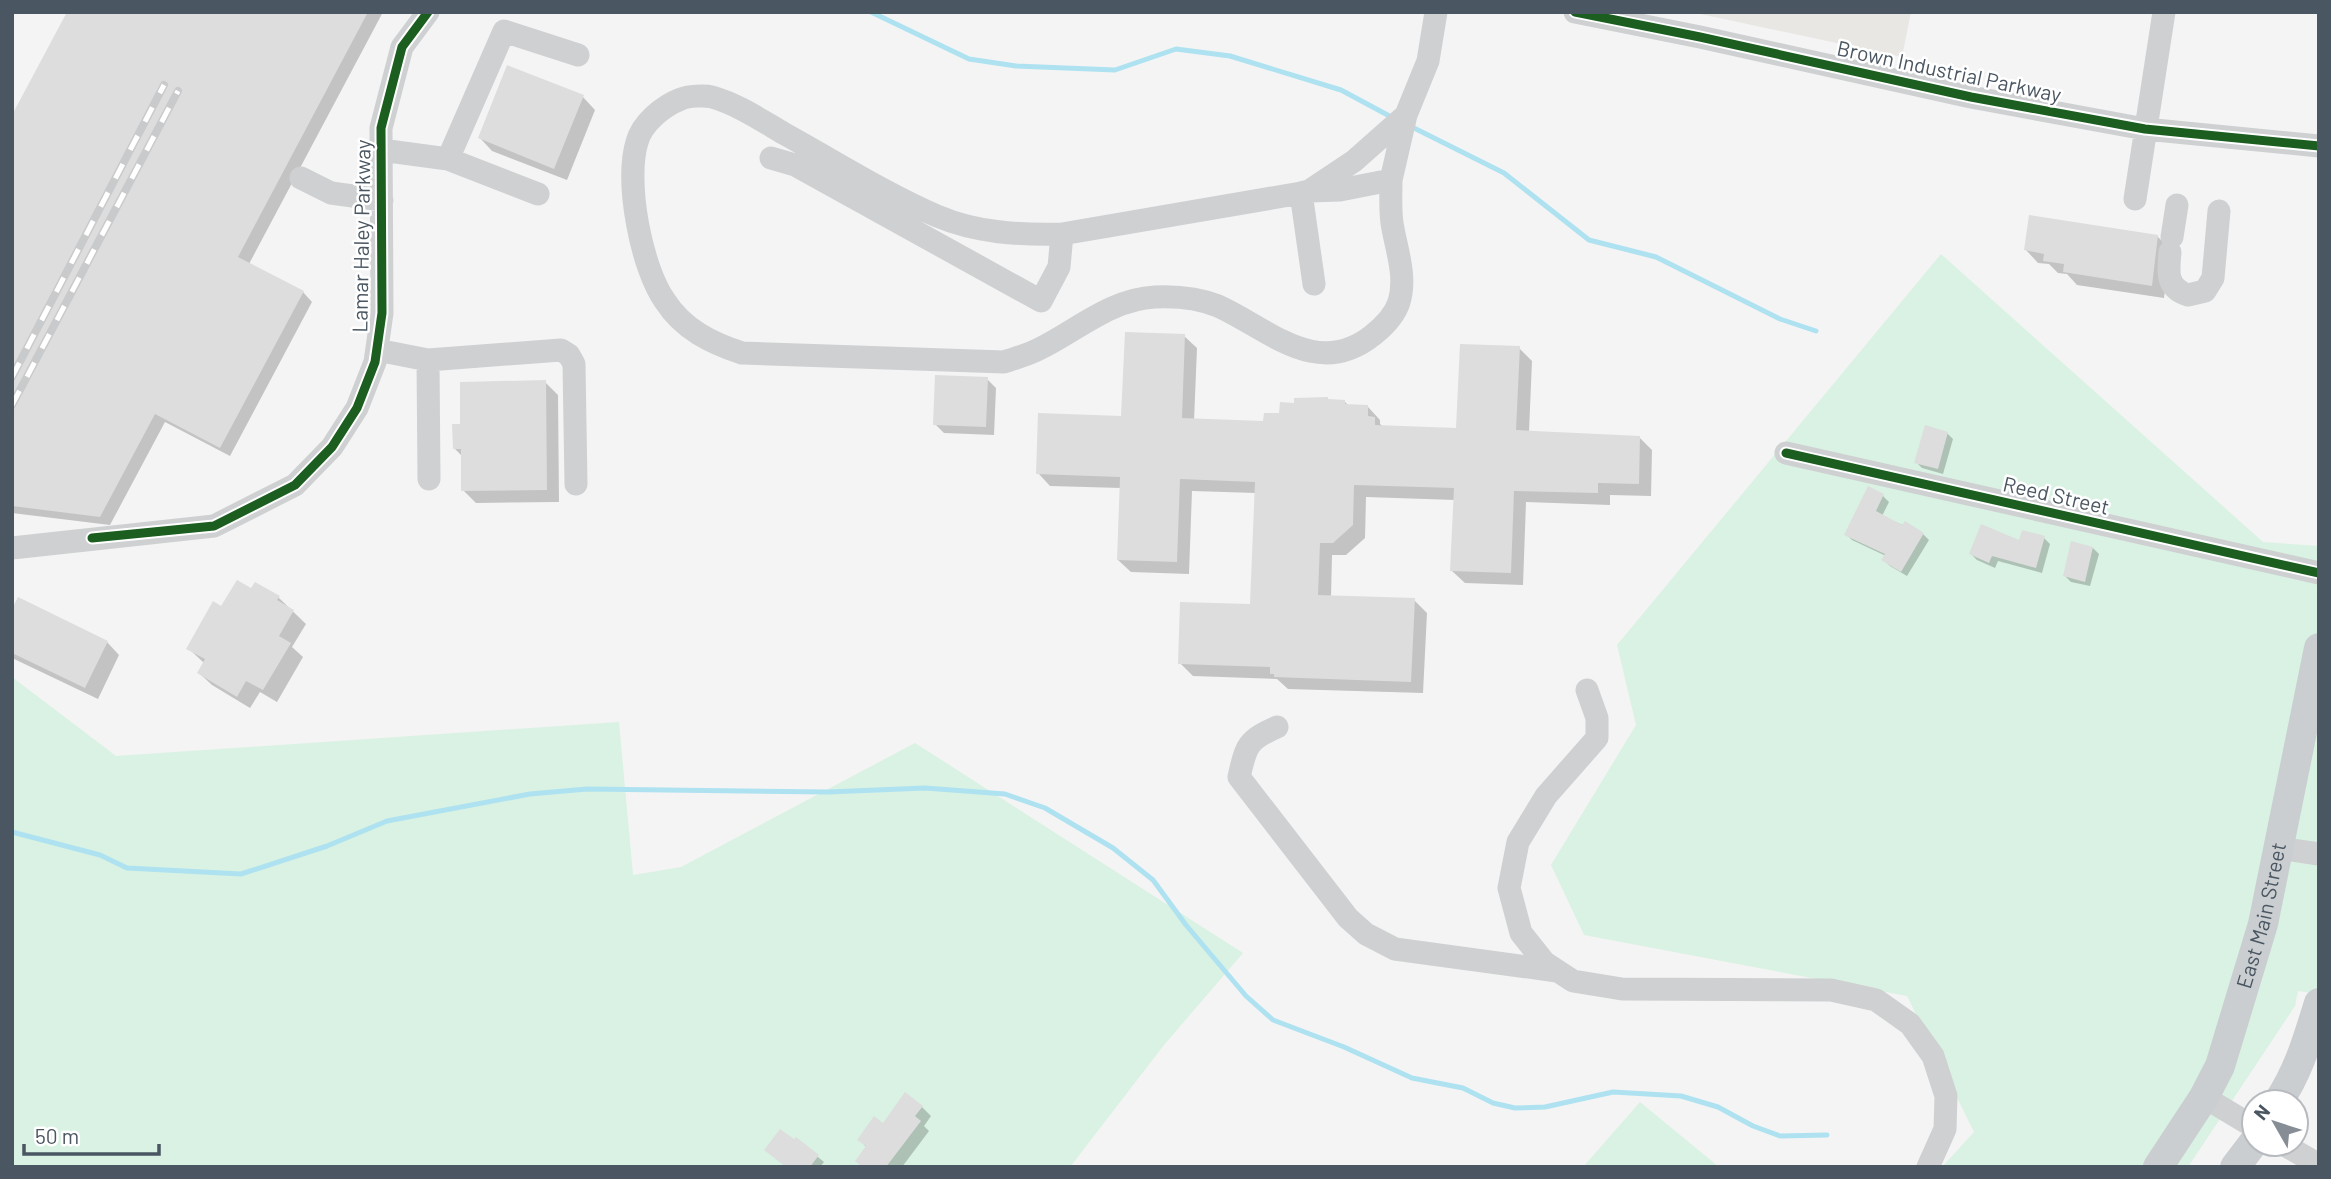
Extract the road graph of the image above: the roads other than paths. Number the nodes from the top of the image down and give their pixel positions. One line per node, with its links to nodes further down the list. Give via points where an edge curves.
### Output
1 (428, 12): 9 (street, Lamar Haley Parkway, via 402,47 381,128)
2 (1436, 12): 6 (street, via 1428,61)
3 (1575, 12): 7 (street, Brown Industrial Parkway, via 1971,97)
4 (2164, 12): 7 (street)
5 (578, 55): 11 (street, via 504,31)
6 (1406, 115): 13 (street); 14 (street, via 1354,161)
7 (2145, 129): 8 (street, Brown Industrial Parkway); 16 (street)
8 (2319, 146)
9 (382, 150): 11 (street); 17 (street, Lamar Haley Parkway)
10 (771, 158): 20 (street, via 795,166 1041,301 1059,267)
11 (448, 159): 15 (street)
12 (301, 178): 17 (street, via 331,193)
13 (1391, 180): 14 (street); 20 (street, via 1392,222 1401,268 1399,302 1383,327 1360,346 1307,352 1217,306 1185,297 1152,297 1110,309 1037,350 1004,362 742,353 714,344 681,321 664,300 637,223 633,170 637,141 649,119 681,99 710,96 939,217 982,230)
14 (1305, 192): 20 (street); 21 (street)
15 (538, 194)
16 (2135, 199)
17 (382, 200): 22 (street, Lamar Haley Parkway, via 383,313)
18 (2177, 205): 19 (street, via 2168,278 2179,292 2197,295 2213,278)
19 (2218, 211)
20 (1062, 234)
21 (1314, 284)
22 (377, 351): 23 (street); 27 (street, Lamar Haley Parkway, via 357,408 332,447 295,485 214,526)
23 (428, 360): 25 (street); 26 (street, via 561,350 569,355 574,364)
24 (1786, 453): 28 (street, Reed Street)
25 (429, 479)
26 (576, 484)
27 (12, 548)
28 (2319, 573)
29 (2319, 648): 32 (main road, East Main Street)
30 (1587, 690): 34 (street, via 1597,718 1597,738 1546,796 1518,842 1509,888 1521,933)
31 (1278, 727): 34 (street, via 1256,736 1245,751 1240,777 1348,918 1366,934 1395,949)
32 (2278, 848): 33 (street); 37 (main road, East Main Street, via 2263,923 2220,1066)
33 (2319, 853)
34 (1557, 971): 39 (street, via 1573,981 1622,989 1831,990 1876,1000 1910,1024 1926,1045 1946,1096 1945,1129)
35 (2319, 1003): 36 (main road)
36 (2288, 1088)
37 (2204, 1097): 38 (street); 40 (main road, East Main Street)
38 (2240, 1118)
39 (1928, 1167)
40 (2158, 1167)

